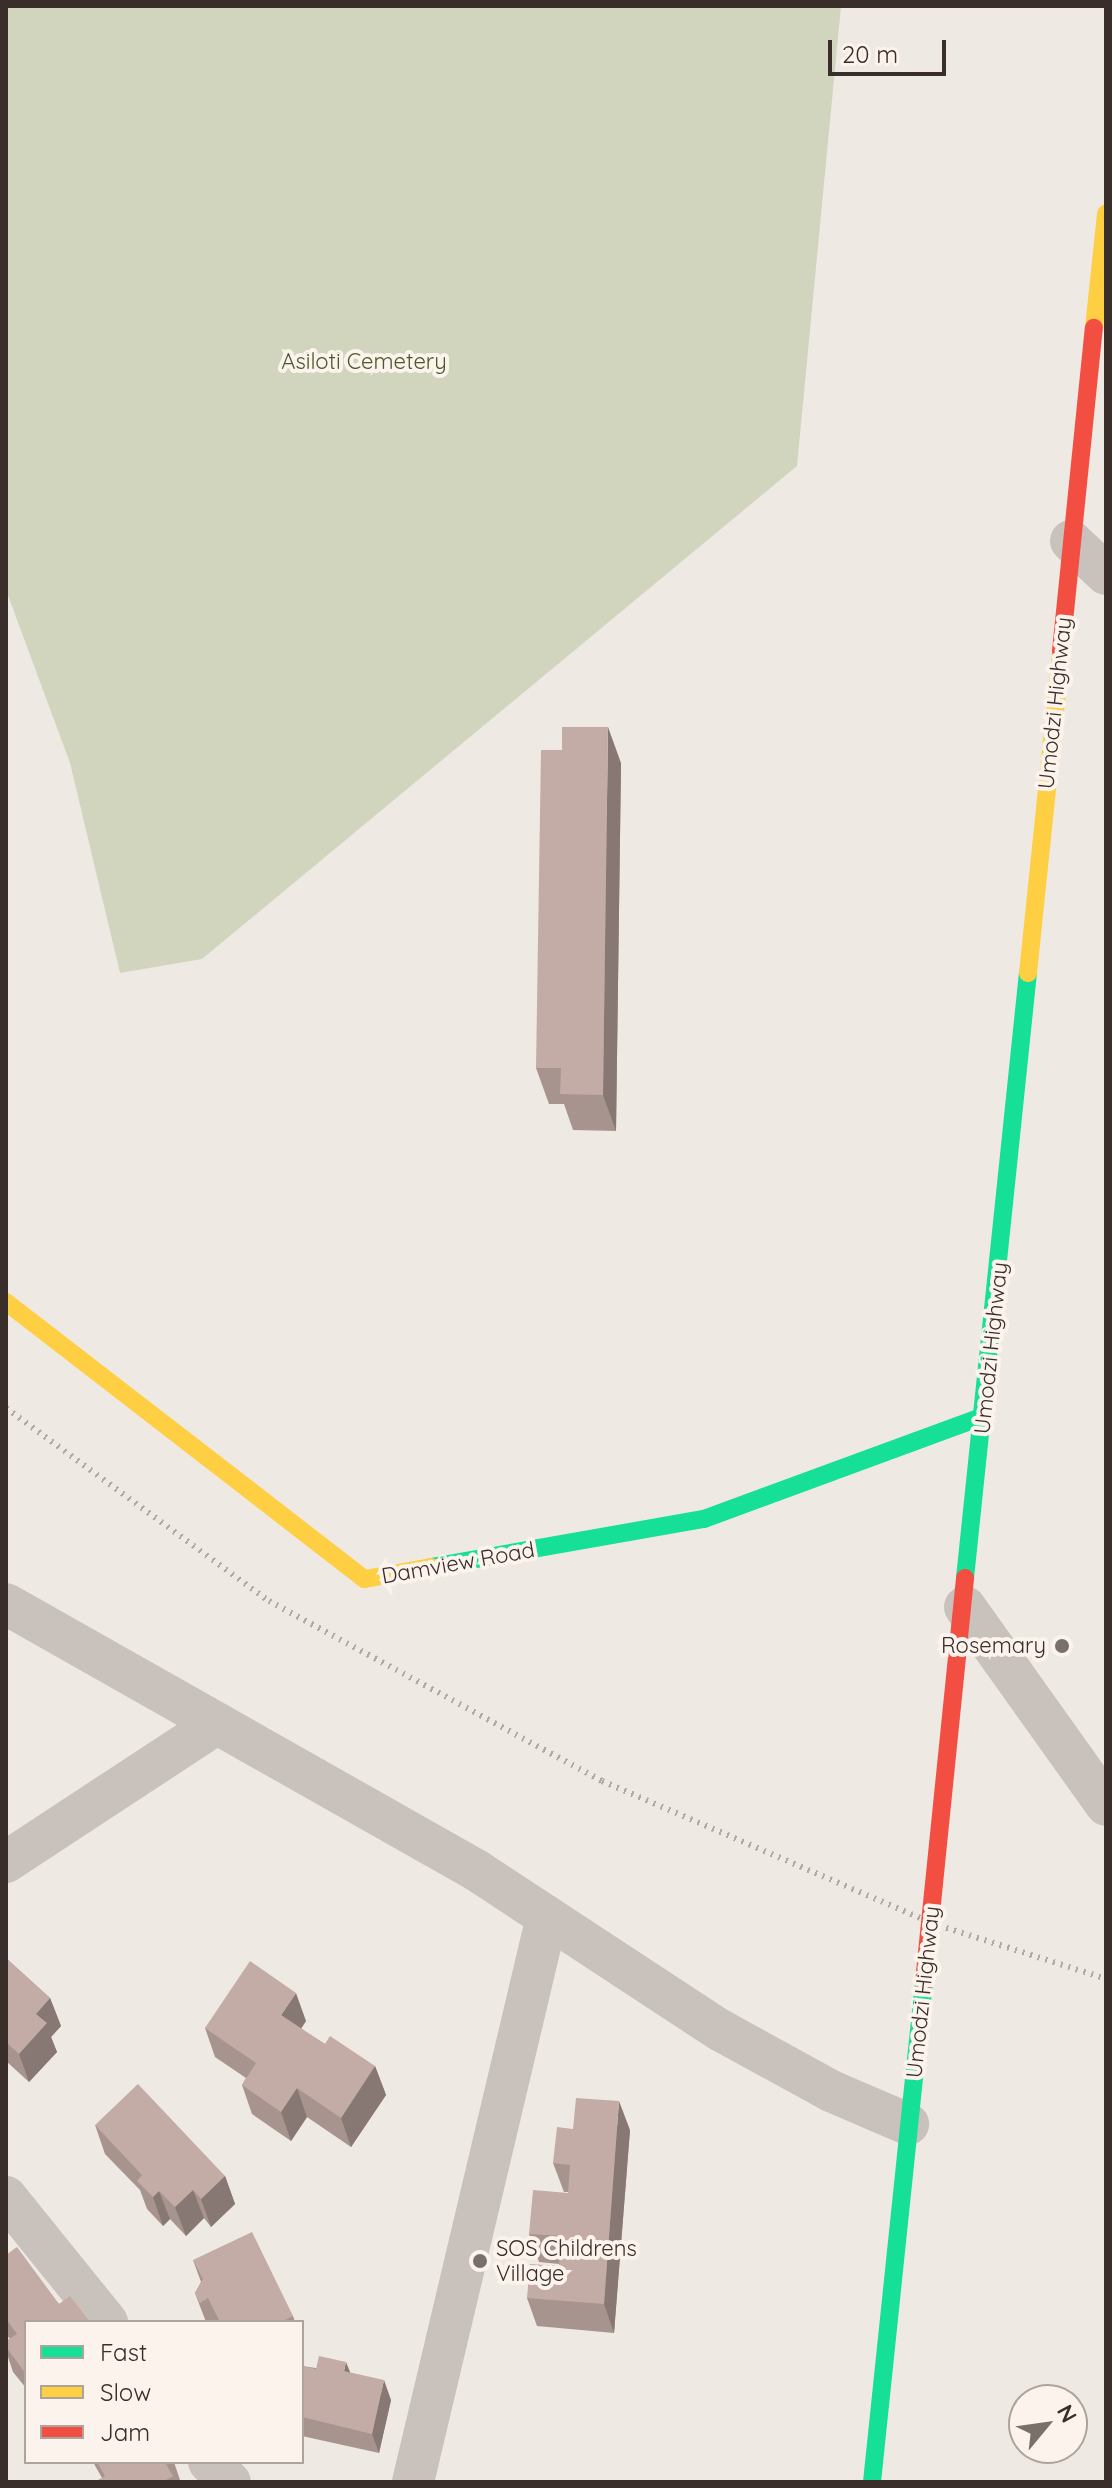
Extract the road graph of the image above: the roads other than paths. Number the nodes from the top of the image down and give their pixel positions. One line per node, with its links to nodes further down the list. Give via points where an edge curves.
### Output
1 (1106, 214): 2 (main road, Umodzi Highway)
2 (1071, 541): 3 (street); 5 (main road, Umodzi Highway)
3 (1106, 574)
4 (6, 1302): 5 (main road, Damview Road, via 365,1579 704,1519)
5 (984, 1416): 7 (main road, Umodzi Highway)
6 (6, 1604): 8 (street)
7 (965, 1607): 9 (street); 12 (main road, Umodzi Highway)
8 (216, 1724): 10 (street); 11 (street, via 476,1870)
9 (1106, 1805)
10 (6, 1862)
11 (547, 1917): 12 (street, via 720,2030 831,2091); 17 (street)
12 (908, 2124): 18 (main road, Umodzi Highway)
13 (6, 2197): 14 (street)
14 (105, 2320)
15 (211, 2464): 16 (street)
16 (230, 2482)
17 (413, 2482)
18 (872, 2482)

